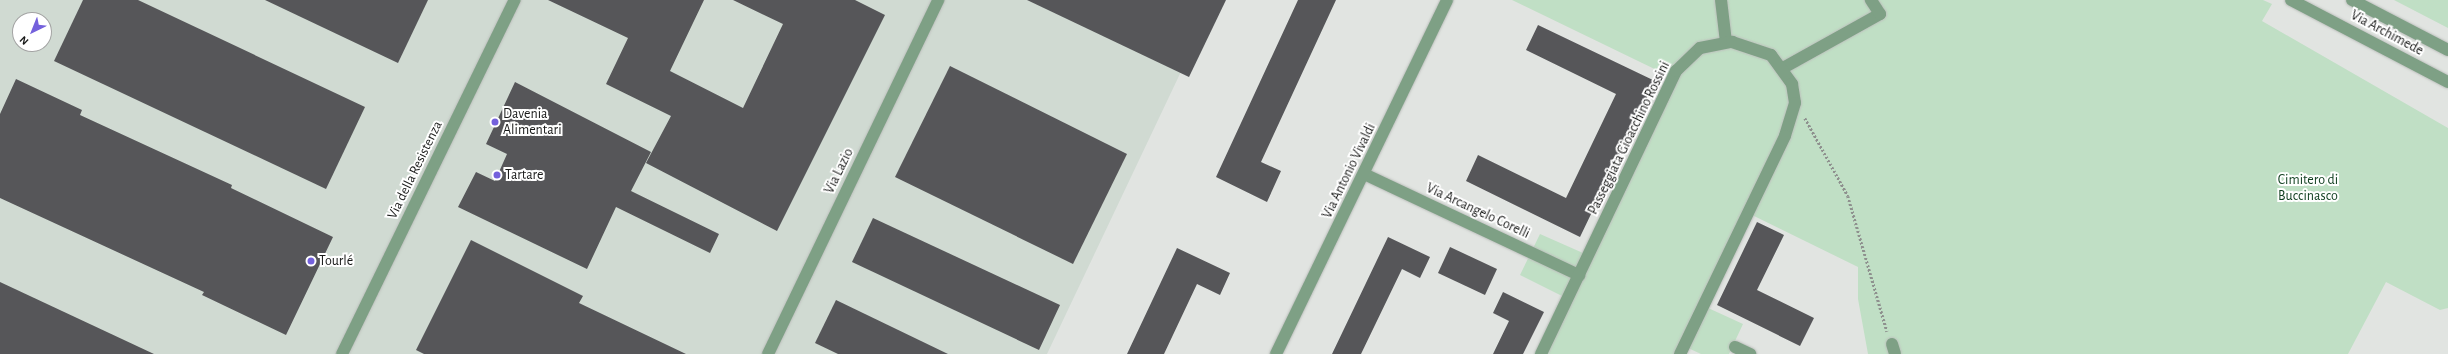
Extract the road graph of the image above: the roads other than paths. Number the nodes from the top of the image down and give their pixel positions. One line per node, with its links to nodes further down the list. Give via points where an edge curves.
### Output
1 (515, 0): 15 (street, Via della Resistenza)
2 (938, 0): 16 (street, Via Lazio)
3 (1447, 0): 12 (street, Via Antonio Vivaldi)
4 (1721, 0): 8 (street)
5 (1871, 0): 10 (street, via 1880,14)
6 (2291, 0): 11 (street, Via Archimede)
7 (2352, 0): 9 (street, Via Archimede)
8 (1726, 42): 10 (street, Passeggiata Gioacchino Rossini, via 1754,47 1771,55); 13 (street, Passeggiata Gioacchino Rossini, via 1700,48 1676,71)
9 (2448, 50)
10 (1783, 68): 19 (street, Passeggiata Gioacchino Rossini, via 1794,98 1785,136)
11 (2448, 82)
12 (1364, 174): 13 (street, Via Arcangelo Corelli); 17 (street, Via Antonio Vivaldi)
13 (1579, 275): 18 (street, Passeggiata Gioacchino Rossini)
14 (1735, 347): 20 (street)
15 (342, 354)
16 (768, 354)
17 (1276, 354)
18 (1540, 354)
19 (1680, 354)
20 (1750, 354)

